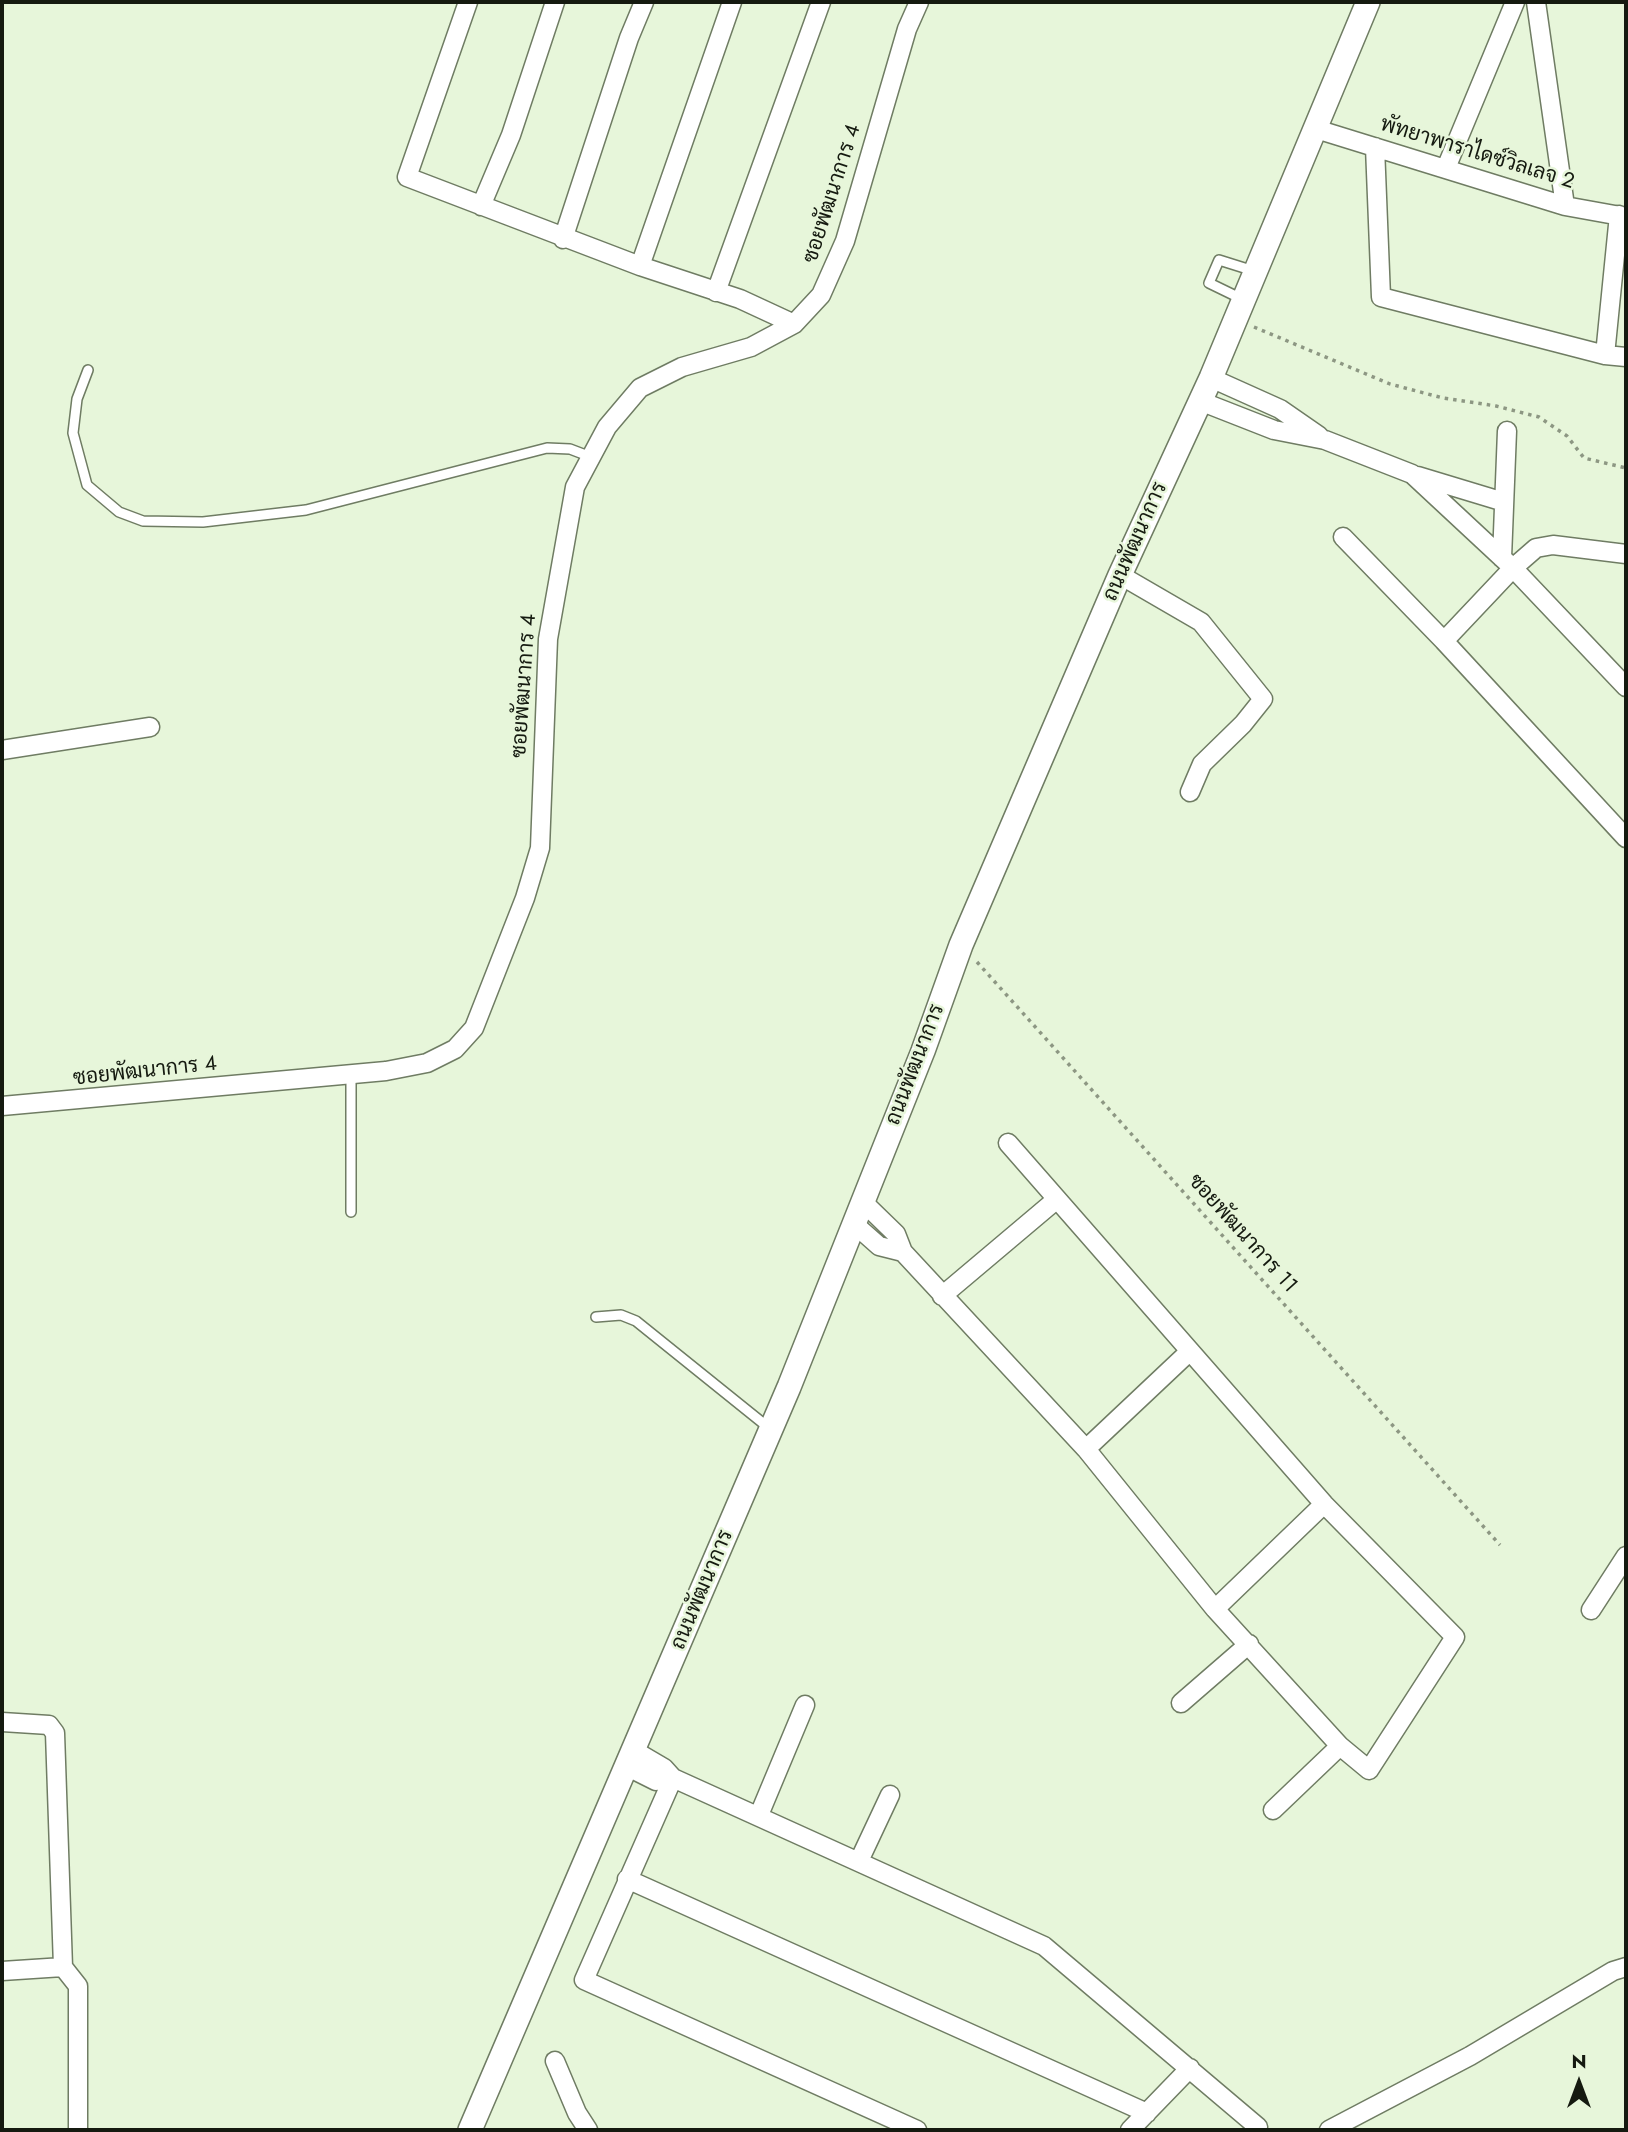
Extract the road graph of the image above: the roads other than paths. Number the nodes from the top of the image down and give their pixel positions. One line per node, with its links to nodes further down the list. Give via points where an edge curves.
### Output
1 (468, 2): 13 (street, via 407,177)
2 (555, 2): 13 (street, via 511,135)
3 (644, 2): 16 (street)
4 (732, 2): 17 (street)
5 (821, 2): 19 (street)
6 (919, 2): 21 (street, ซอยพัฒนาการ 4, via 845,241 821,295)
7 (1368, 2): 10 (street, ถนนพัฒนาการ)
8 (1515, 2): 12 (street)
9 (1536, 2): 14 (street)
10 (1316, 129): 11 (street, พัทยาพาราไดซ์วิลเลจ 2); 18 (street, ถนนพัฒนาการ)
11 (1375, 147): 12 (street, พัทยาพาราไดซ์วิลเลจ 2); 22 (street, via 1381,297)
12 (1446, 168): 14 (street, พัทยาพาราไดซ์วิลเลจ 2)
13 (481, 206): 16 (street)
14 (1565, 206): 15 (street, พัทยาพาราไดซ์วิลเลจ 2)
15 (1622, 216): 22 (street)
16 (564, 239): 17 (street)
17 (640, 266): 19 (street)
18 (1256, 271): 20 (street, ถนนพัฒนาการ); 20 (lane, via 1219,260 1209,283)
19 (716, 292): 21 (street)
20 (1240, 310): 25 (street, ถนนพัฒนาการ)
21 (794, 324): 29 (street, ซอยพัฒนาการ 4, via 751,347 682,367 640,388 607,427)
22 (1605, 355): 23 (street)
23 (1626, 356)
24 (88, 370): 29 (lane, via 77,399 73,433 87,485 120,512 143,521 203,522 306,510 547,448 570,449)
25 (1211, 377): 26 (street, ถนนพัฒนาการ); 28 (street, via 1280,409)
26 (1200, 401): 28 (street, via 1274,430); 35 (street, ถนนพัฒนาการ)
27 (1507, 431): 31 (street)
28 (1325, 440): 30 (street)
29 (591, 457): 42 (street, ซอยพัฒนาการ 4, via 575,487 548,639 540,848 525,898 474,1028 454,1049 427,1063)
30 (1412, 474): 31 (street); 34 (street)
31 (1504, 502): 34 (street)
32 (1343, 537): 36 (street)
33 (1626, 554): 34 (street, via 1553,545)
34 (1507, 563): 36 (street); 37 (street)
35 (1120, 575): 40 (street, via 1201,622 1263,699 1202,764); 46 (street, ถนนพัฒนาการ, via 961,944)
36 (1444, 641): 41 (street)
37 (1626, 687)
38 (150, 727): 39 (street)
39 (2, 750)
40 (1190, 792)
41 (1626, 838)
42 (351, 1075): 43 (street, ซอยพัฒนาการ 4); 47 (lane)
43 (2, 1106)
44 (1008, 1143): 45 (street)
45 (1057, 1199): 48 (street); 50 (street)
46 (858, 1212): 48 (street, via 879,1246 903,1252); 51 (street, ถนนพัฒนาการ)
47 (351, 1213)
48 (942, 1296): 52 (street)
49 (596, 1317): 51 (lane, via 621,1315 636,1321)
50 (1189, 1352): 52 (street); 53 (street)
51 (770, 1429): 62 (street, ถนนพัฒนาการ)
52 (1086, 1449): 55 (street)
53 (1324, 1504): 55 (street); 61 (street, via 1455,1637 1369,1770)
54 (1626, 1556): 56 (street)
55 (1215, 1609): 57 (street)
56 (1591, 1610)
57 (1249, 1643): 58 (street); 61 (street)
58 (1181, 1703)
59 (805, 1705): 66 (street)
60 (2, 1723): 69 (street, via 49,1725 55,1733)
61 (1340, 1746): 65 (street)
62 (631, 1759): 63 (street, via 656,1781); 77 (street, ถนนพัฒนาการ)
63 (673, 1778): 66 (street); 68 (street)
64 (890, 1795): 67 (street)
65 (1273, 1810)
66 (759, 1815): 67 (street)
67 (859, 1861): 73 (street, via 1044,1946)
68 (627, 1879): 74 (street); 79 (street, via 584,1980)
69 (63, 1967): 71 (street); 76 (street, via 78,1986)
70 (1626, 1967): 81 (street, via 1613,1970 1460,2062)
71 (2, 1972)
72 (555, 2062): 78 (street)
73 (1190, 2068): 74 (street); 75 (street)
74 (1147, 2113): 80 (street)
75 (1258, 2127)
76 (78, 2130)
77 (470, 2130)
78 (588, 2130)
79 (917, 2130)
80 (1130, 2130)
81 (1329, 2130)

